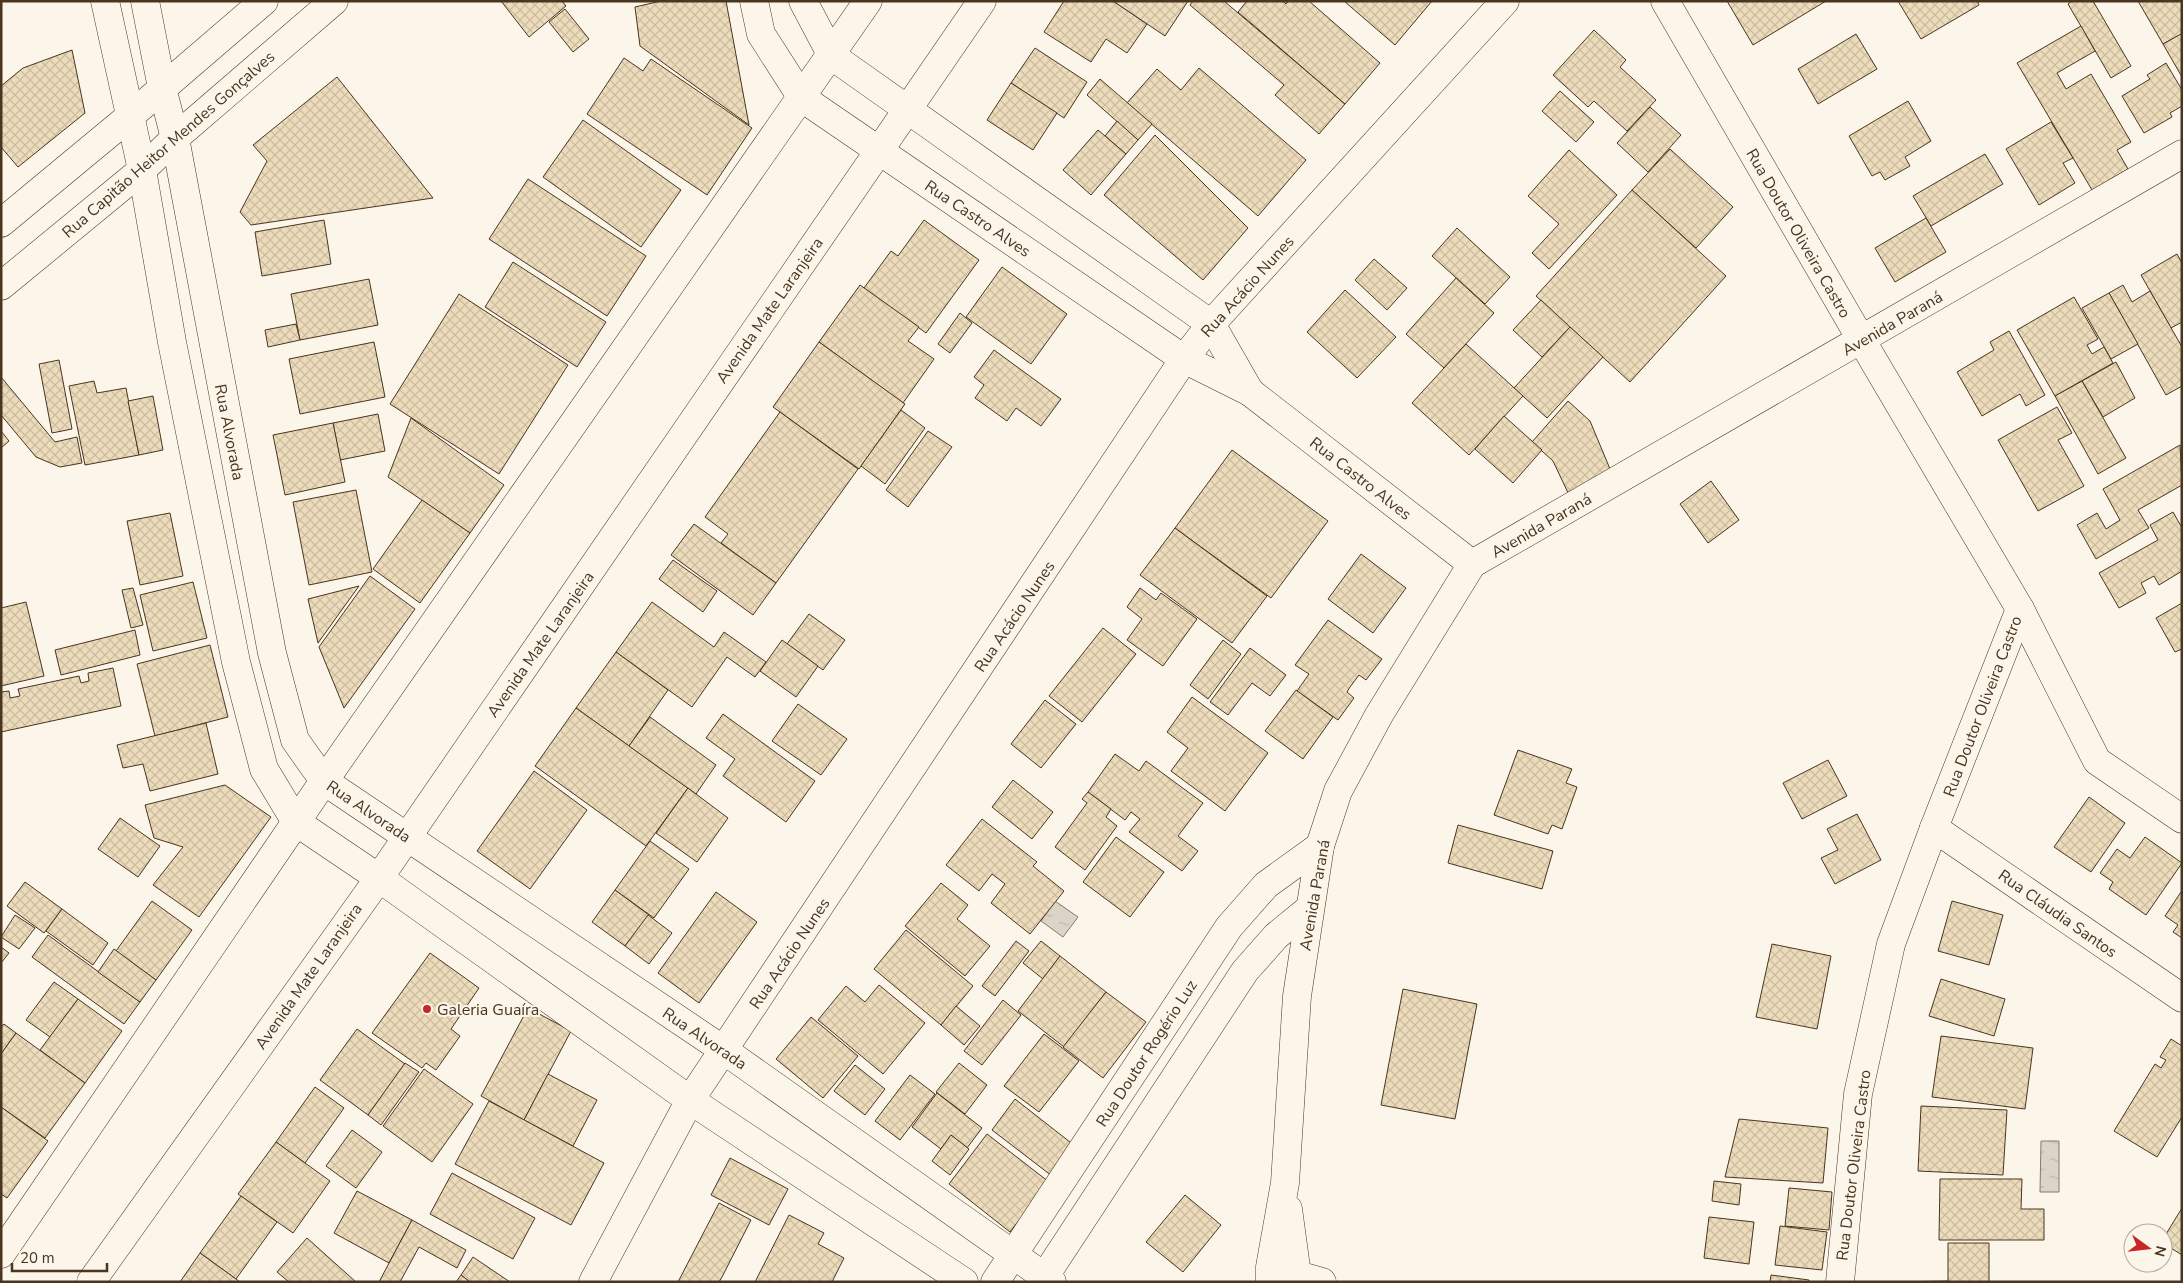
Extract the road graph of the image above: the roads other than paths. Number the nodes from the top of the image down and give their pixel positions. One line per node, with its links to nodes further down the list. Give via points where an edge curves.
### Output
1 (105, 1): 15 (street)
2 (145, 1): 12 (street, Rua Alvorada)
3 (264, 1): 12 (street)
4 (334, 1): 16 (street, Rua Capitão Heitor Mendes Gonçalves)
5 (754, 1): 13 (street, Rua Castro Alves, via 761,34)
6 (802, 1): 11 (street, Rua Castro Alves)
7 (868, 1): 11 (street)
8 (982, 1): 14 (street, Avenida Mate Laranjeira)
9 (1505, 1): 22 (street, Rua Acácio Nunes)
10 (1665, 1): 24 (street, Rua Doutor Oliveira Castro)
11 (832, 56): 13 (street); 14 (street, Rua Castro Alves)
12 (162, 88): 15 (street); 16 (street, Rua Alvorada)
13 (802, 98): 17 (street, Rua Castro Alves); 32 (street)
14 (906, 108): 17 (street, Avenida Mate Laranjeira); 22 (street, Rua Castro Alves)
15 (129, 117): 19 (street); 20 (street)
16 (175, 138): 19 (street, Rua Capitão Heitor Mendes Gonçalves); 23 (street, Rua Alvorada)
17 (879, 150): 26 (street, Rua Castro Alves); 36 (street, Avenida Mate Laranjeira)
18 (2182, 154): 24 (street, Avenida Paraná)
19 (142, 170): 21 (street, Rua Capitão Heitor Mendes Gonçalves); 25 (street)
20 (1, 223)
21 (1, 286)
22 (1211, 324): 26 (street, Rua Acácio Nunes); 27 (street, Rua Castro Alves)
23 (210, 329): 25 (street); 30 (street, Rua Alvorada)
24 (1862, 341): 28 (street, Avenida Paraná); 29 (street, Rua Doutor Oliveira Castro)
25 (172, 342): 31 (street)
26 (1184, 359): 27 (street, Rua Castro Alves); 41 (street, Rua Acácio Nunes)
27 (1250, 392): 28 (street, Rua Castro Alves)
28 (1472, 564): 37 (street, Avenida Paraná, via 1338,791)
29 (2020, 609): 33 (street, via 2098,761); 35 (street, Rua Doutor Oliveira Castro)
30 (272, 653): 31 (street); 32 (street, Rua Alvorada, via 295,740)
31 (236, 662): 34 (street, via 264,769)
32 (324, 781): 34 (street); 36 (street, Rua Alvorada)
33 (2182, 819)
34 (296, 822): 38 (street); 44 (street)
35 (1934, 828): 40 (street, Rua Cláudia Santos); 54 (street, Rua Doutor Oliveira Castro, via 1891,944 1858,1094)
36 (407, 837): 38 (street, Avenida Mate Laranjeira); 41 (street, Rua Alvorada)
37 (1320, 846): 39 (street, Avenida Paraná); 45 (street, Rua Doutor Rogério Luz, via 1266,885 1229,927)
38 (378, 878): 42 (street); 49 (street, Avenida Mate Laranjeira)
39 (1309, 909): 43 (street, Avenida Paraná, via 1297,996); 48 (street, via 1276,936 1245,972)
40 (2182, 998)
41 (725, 1051): 42 (street, Rua Acácio Nunes); 45 (street, Rua Alvorada)
42 (690, 1100): 50 (street, Rua Acácio Nunes); 51 (street)
43 (1285, 1183): 46 (street, Avenida Paraná); 47 (street, Avenida Paraná)
44 (1, 1254)
45 (1013, 1254): 48 (street, Rua Alvorada); 52 (street, Rua Doutor Rogério Luz)
46 (1270, 1274): 47 (street)
47 (1297, 1278): 53 (street)
48 (1046, 1280)
49 (91, 1282)
50 (593, 1282)
51 (964, 1282)
52 (995, 1282)
53 (1322, 1282)
54 (1840, 1282)

